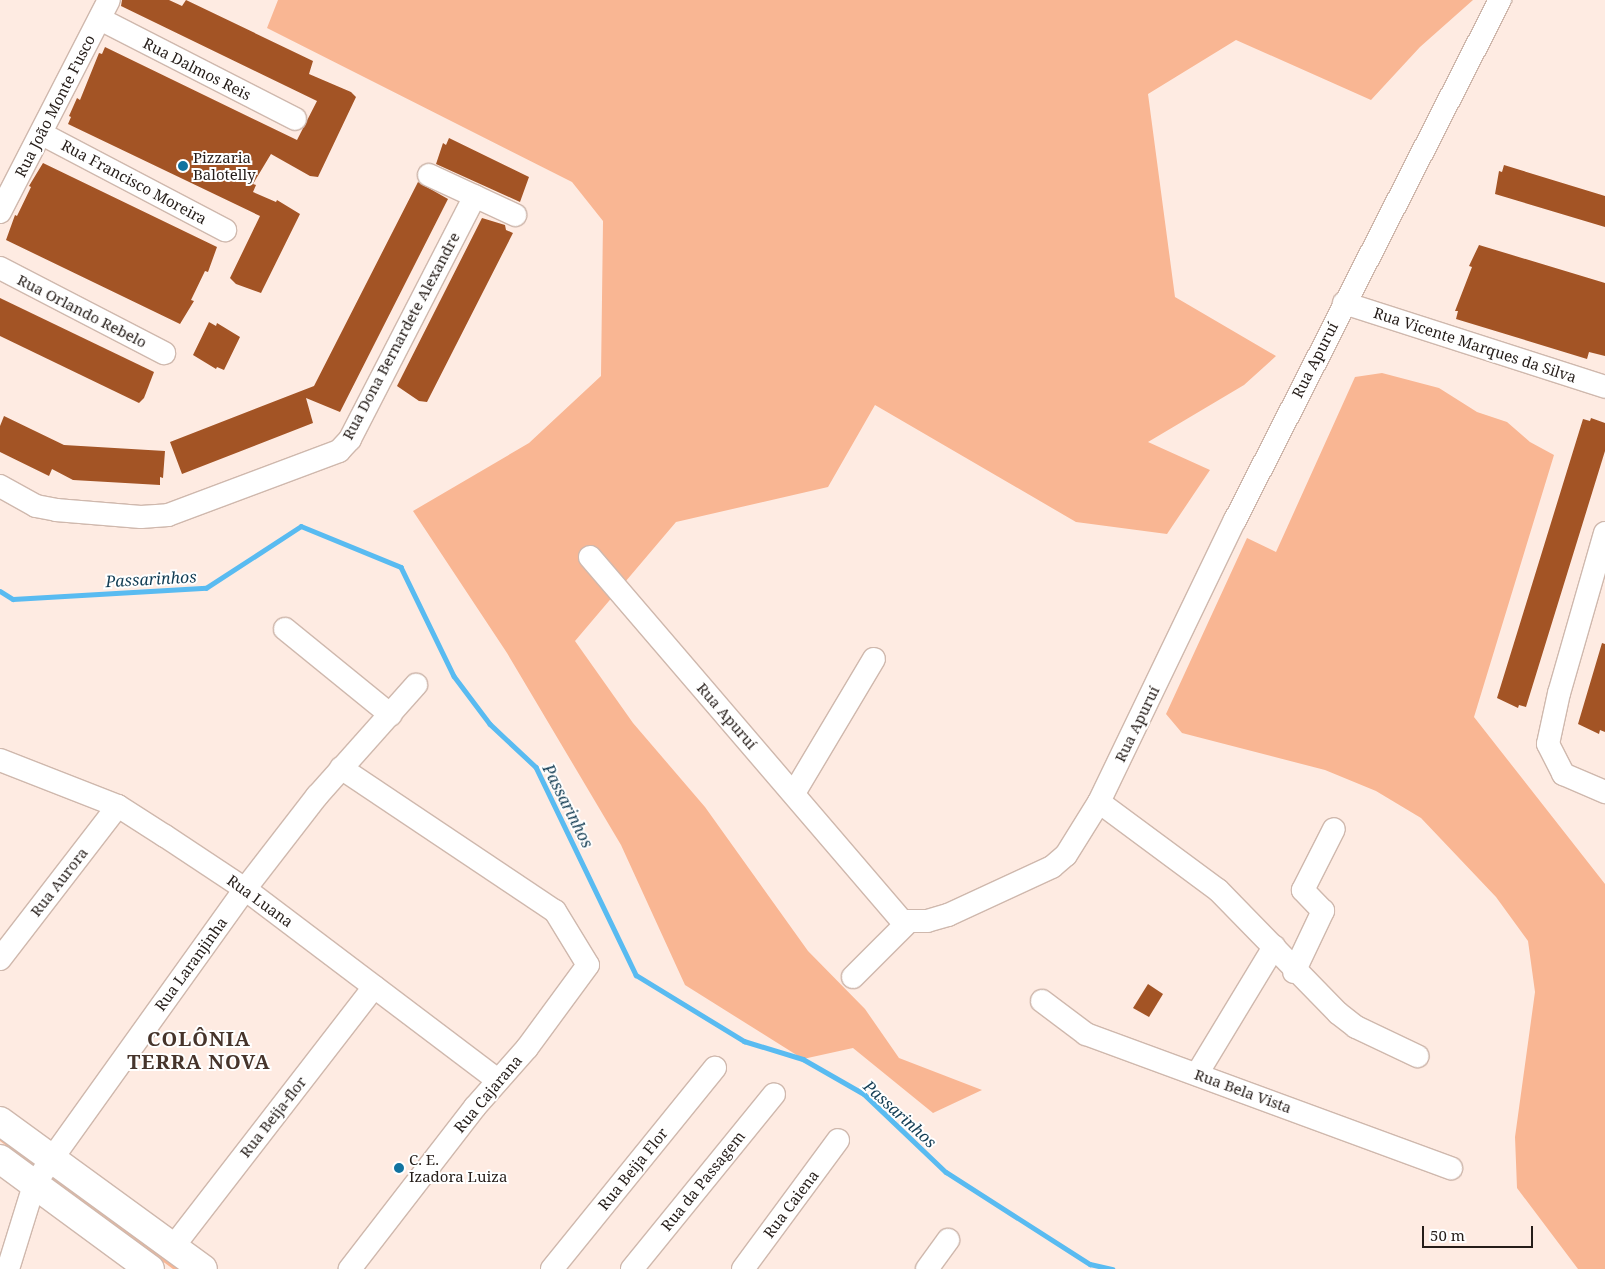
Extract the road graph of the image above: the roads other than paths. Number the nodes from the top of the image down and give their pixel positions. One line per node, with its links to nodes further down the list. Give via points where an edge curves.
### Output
1 (1500, 0): 11 (street, Rua Apuruí)
2 (105, 10): 3 (street, Rua Dalmos Reis); 4 (street, Rua João Monte Fusco)
3 (295, 119)
4 (42, 134): 7 (street, Rua João Monte Fusco); 9 (street, Rua Francisco Moreira)
5 (429, 175): 6 (street)
6 (475, 196): 8 (street); 14 (street, Rua Dona Bernardete Alexandre, via 350,439 339,451 168,515 56,510 36,506)
7 (0, 212)
8 (515, 215)
9 (225, 230)
10 (0, 268): 12 (street, Rua Orlando Rebelo)
11 (1344, 303): 13 (street, Rua Vicente Marques da Silva); 25 (street, Rua Apuruí, via 1234,520)
12 (164, 353)
13 (1605, 387)
14 (0, 486)
15 (1605, 533): 23 (street, via 1559,693 1548,744 1564,774)
16 (590, 557): 24 (street, Rua Apuruí)
17 (285, 629): 20 (street)
18 (874, 659): 24 (street)
19 (416, 685): 20 (street, Rua Laranjinha)
20 (391, 715): 22 (street, Rua Laranjinha)
21 (0, 760): 26 (street, Rua Luana)
22 (341, 768): 28 (street, Rua Laranjinha); 39 (street, Rua Cajarana, via 556,911 588,965 527,1048)
23 (1605, 792)
24 (794, 793): 29 (street, Rua Apuruí, via 887,907)
25 (1099, 802): 29 (street, Rua Apuruí, via 1066,856 1052,867 948,915); 30 (street, via 1218,890)
26 (118, 806): 28 (street, Rua Luana); 31 (street, Rua Aurora)
27 (1334, 829): 32 (street, via 1303,890 1323,911)
28 (245, 888): 34 (street, Rua Luana); 44 (street, Rua Laranjinha)
29 (907, 923): 33 (street)
30 (1274, 947): 32 (street); 38 (street)
31 (0, 959)
32 (1294, 972): 36 (street, via 1356,1027)
33 (853, 977)
34 (374, 987): 39 (street, Rua Luana); 48 (street, Rua Beija-flor)
35 (1042, 1001): 38 (street, Rua Bela Vista, via 1086,1034)
36 (1416, 1056)
37 (715, 1068): 53 (street, Rua Beija Flor)
38 (1197, 1074): 45 (street, Rua Bela Vista)
39 (498, 1080): 52 (street, Rua Cajarana)
40 (774, 1094): 54 (street, Rua da Passagem)
41 (0, 1121): 44 (main road)
42 (838, 1140): 55 (street, Rua Caiena)
43 (0, 1159): 46 (main road)
44 (51, 1160): 46 (street, Rua Laranjinha); 48 (main road)
45 (1451, 1168)
46 (34, 1185): 49 (street, Rua Laranjinha); 50 (main road)
47 (948, 1240): 56 (street)
48 (173, 1247): 51 (main road)
49 (8, 1269)
50 (150, 1269)
51 (203, 1269)
52 (350, 1269)
53 (552, 1269)
54 (632, 1269)
55 (743, 1269)
56 (927, 1269)

